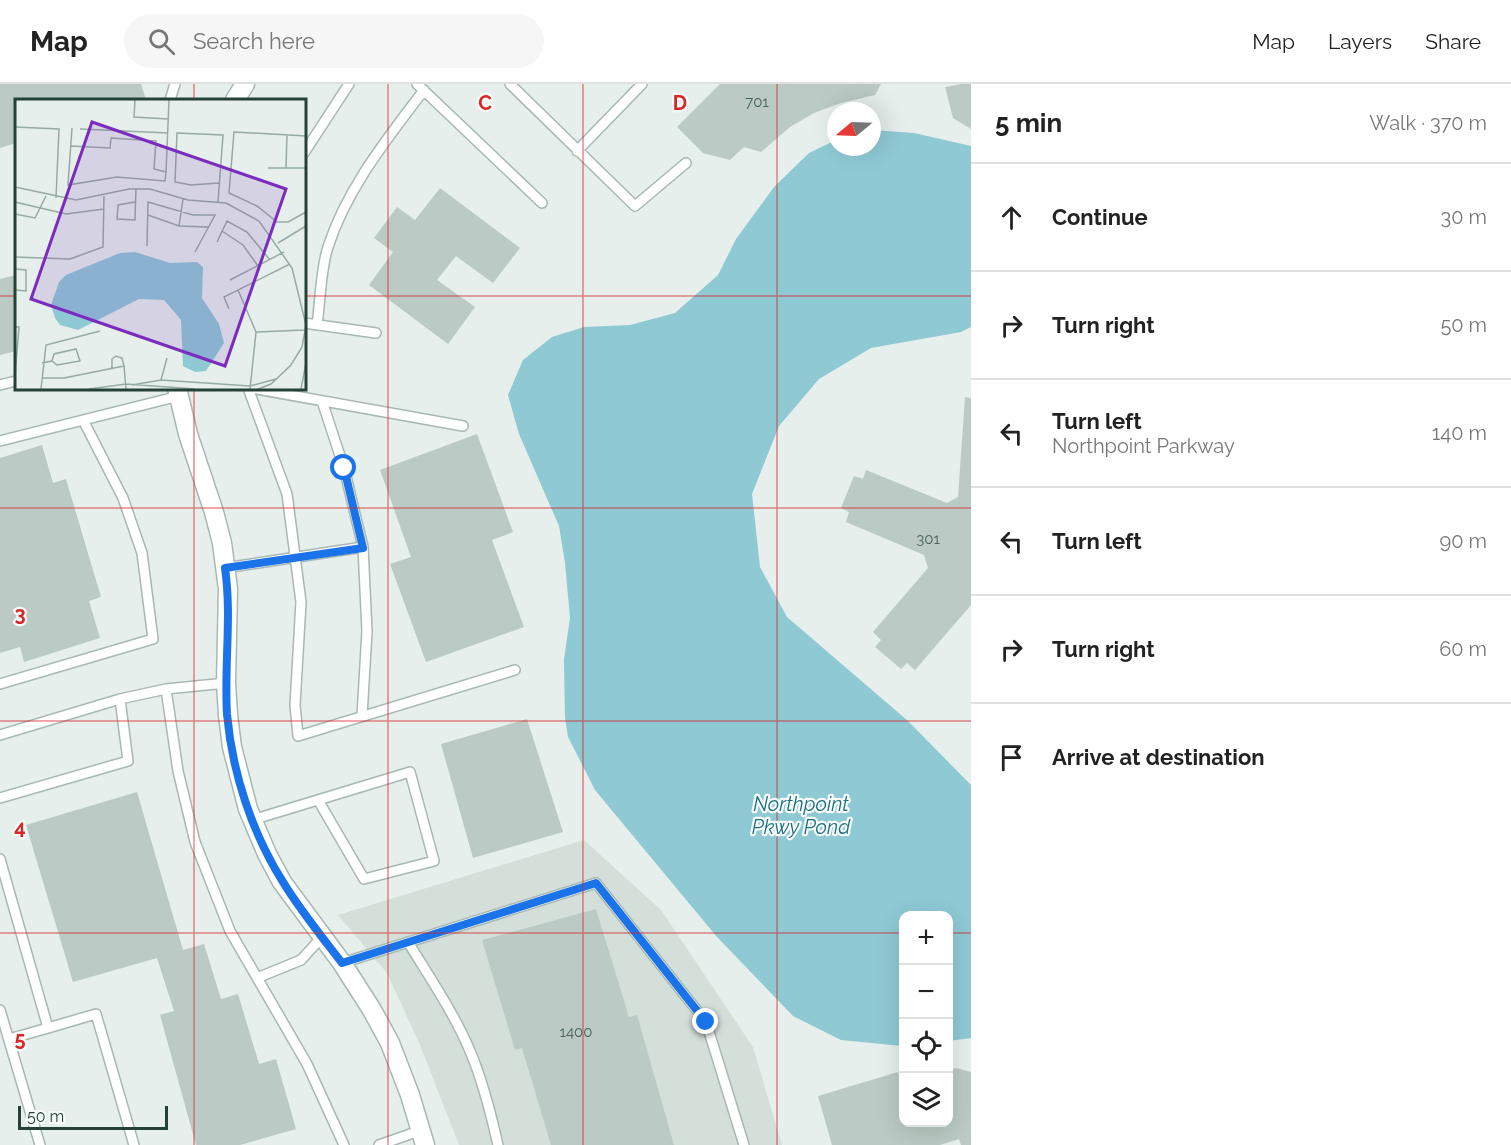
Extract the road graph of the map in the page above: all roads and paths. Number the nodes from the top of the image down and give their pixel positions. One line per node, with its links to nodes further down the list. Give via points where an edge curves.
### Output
1 (175, 84): 7 (lane)
2 (245, 84): 8 (street)
3 (349, 84): 9 (lane)
4 (510, 84): 10 (lane)
5 (642, 84): 10 (lane)
6 (421, 87): 12 (lane); 14 (lane, via 349,197 327,249)
7 (170, 99)
8 (237, 99)
9 (306, 150)
10 (577, 151): 11 (lane, via 635,206)
11 (686, 163)
12 (542, 203)
13 (306, 323): 14 (lane)
14 (317, 325): 15 (lane)
15 (376, 333)
16 (15, 381): 17 (lane)
17 (0, 385)
18 (250, 390): 26 (lane, via 287,494)
19 (260, 390): 21 (lane)
20 (178, 392): 22 (lane); 27 (street, via 214,512)
21 (322, 401): 23 (lane); 25 (lane, via 344,468)
22 (82, 420): 24 (lane); 29 (lane, via 123,498 142,553 153,639)
23 (463, 426)
24 (0, 441)
25 (363, 548): 26 (lane); 33 (lane, via 367,631)
26 (295, 558): 27 (lane); 33 (lane, via 301,602 295,705 298,736)
27 (225, 568): 30 (street)
28 (515, 670): 33 (lane)
29 (0, 684)
30 (226, 684): 31 (lane); 37 (street, via 232,747)
31 (166, 689): 32 (lane); 42 (lane, via 178,771 195,842 230,931)
32 (120, 699): 34 (lane); 35 (lane, via 128,761)
33 (362, 716)
34 (0, 735)
35 (0, 798)
36 (318, 800): 36 (lane, via 410,772 434,861 364,879); 37 (lane)
37 (252, 820): 39 (street, via 282,882)
38 (0, 859): 44 (lane)
39 (322, 937): 41 (street); 42 (lane, via 301,960)
40 (408, 942): 41 (lane); 51 (lane, via 450,1010 470,1052); 52 (lane, via 596,883 706,1022)
41 (342, 963): 46 (street, via 390,1043)
42 (256, 978): 49 (lane, via 308,1064)
43 (0, 1010): 45 (lane)
44 (48, 1028): 45 (lane); 48 (lane, via 96,1014)
45 (9, 1039): 47 (lane)
46 (423, 1138): 50 (lane)
47 (40, 1145)
48 (134, 1145)
49 (344, 1145)
50 (379, 1145)
51 (498, 1145)
52 (744, 1145)

